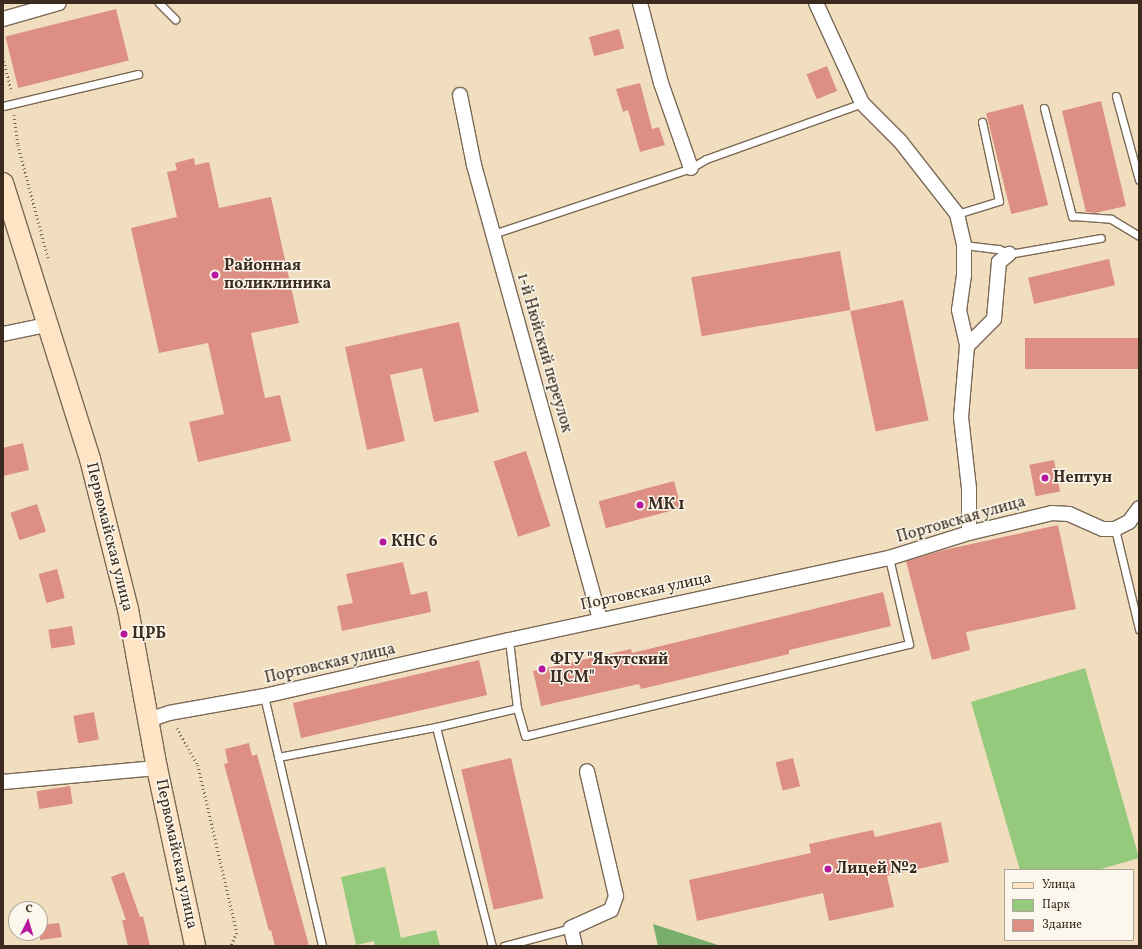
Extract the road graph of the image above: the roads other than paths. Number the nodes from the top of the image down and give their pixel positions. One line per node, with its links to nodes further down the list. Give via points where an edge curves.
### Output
1 (59, 3): 5 (street)
2 (159, 3): 6 (lane)
3 (640, 3): 14 (street, via 661,83)
4 (816, 3): 10 (street)
5 (3, 18)
6 (174, 19)
7 (138, 74): 11 (lane)
8 (460, 95): 18 (street, 1-й Нюйский переулок, via 474,165)
9 (1116, 96): 15 (lane)
10 (862, 103): 14 (lane, via 706,159); 17 (street, via 900,141)
11 (3, 106)
12 (1044, 108): 19 (lane, via 1072,216 1111,219)
13 (982, 122): 17 (lane, via 999,201)
14 (690, 168): 18 (lane)
15 (1139, 180)
16 (3, 183): 23 (main road, Первомайская улица)
17 (957, 214): 21 (street)
18 (493, 234): 30 (street, 1-й Нюйский переулок)
19 (1139, 236)
20 (1101, 238): 22 (lane)
21 (964, 245): 22 (lane, via 999,249); 25 (street, via 964,275 959,310)
22 (1009, 254): 25 (street, via 999,262 994,319)
23 (46, 325): 24 (street); 35 (main road, Первомайская улица, via 90,459 128,609)
24 (3, 334)
25 (967, 346): 28 (street, via 962,417 969,488)
26 (1139, 508): 27 (street, via 1129,522)
27 (1115, 529): 28 (street, Портовская улица, via 1103,529 1069,514 1052,513); 31 (lane)
28 (969, 533): 29 (street, Портовская улица)
29 (889, 558): 30 (street, Портовская улица); 34 (lane, via 909,644 525,736)
30 (600, 620): 32 (street, Портовская улица)
31 (1139, 629)
32 (508, 640): 33 (street, Портовская улица); 34 (lane)
33 (264, 696): 35 (street, Портовская улица, via 169,713); 37 (lane)
34 (517, 708): 36 (lane)
35 (148, 720): 38 (main road, Первомайская улица)
36 (436, 727): 37 (lane); 44 (lane)
37 (278, 757): 43 (lane)
38 (158, 768): 40 (street); 42 (main road, Первомайская улица)
39 (587, 771): 41 (street, via 616,896 611,910)
40 (3, 782)
41 (571, 928): 45 (lane); 46 (street)
42 (195, 946)
43 (322, 946)
44 (492, 946)
45 (504, 946)
46 (574, 946)

